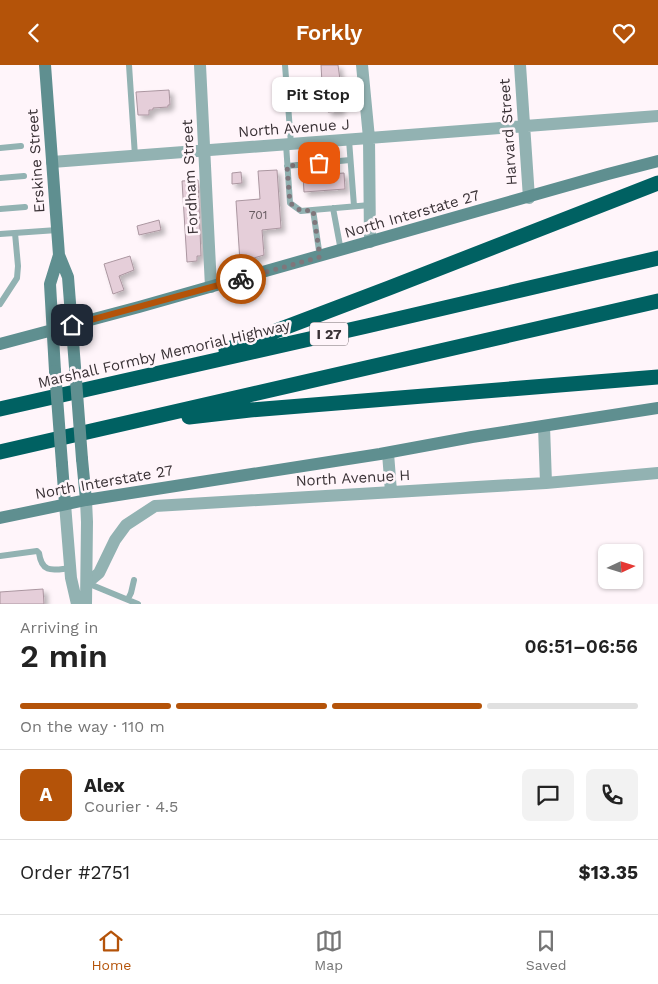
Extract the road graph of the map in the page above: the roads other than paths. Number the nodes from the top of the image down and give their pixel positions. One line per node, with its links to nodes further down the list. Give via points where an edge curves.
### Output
1 (45, 65): 18 (main road, Erskine Street)
2 (129, 65): 15 (lane)
3 (200, 65): 14 (street, Fordham Street)
4 (285, 65): 11 (lane)
5 (362, 65): 9 (street)
6 (520, 65): 8 (street, Harvard Street)
7 (658, 116): 8 (street, North Avenue J)
8 (524, 126): 9 (street, North Avenue J); 23 (street, Harvard Street)
9 (368, 138): 10 (street, North Avenue J); 24 (street)
10 (349, 140): 11 (street, North Avenue J); 16 (lane)
11 (288, 144): 14 (street, North Avenue J); 19 (lane)
12 (20, 146): 13 (lane)
13 (0, 148)
14 (205, 151): 15 (street, North Avenue J); 38 (street, Fordham Street)
15 (135, 156): 18 (street, North Avenue J)
16 (350, 161): 19 (lane); 25 (lane)
17 (658, 161): 23 (main road, North Interstate 27)
18 (52, 162): 30 (main road, Erskine Street)
19 (287, 166): 29 (lane, via 290,203 301,211)
20 (24, 176): 21 (lane)
21 (0, 178)
22 (658, 183): 44 (highway)
23 (529, 197): 33 (main road, North Interstate 27)
24 (370, 205): 25 (lane); 33 (street)
25 (354, 206): 27 (lane)
26 (25, 207): 28 (lane)
27 (333, 208): 29 (lane); 34 (lane)
28 (0, 209)
29 (313, 210): 36 (lane)
30 (57, 230): 31 (lane); 35 (main road, Erskine Street)
31 (15, 233): 32 (lane); 40 (lane, via 17,278)
32 (0, 234)
33 (370, 242): 34 (main road, North Interstate 27)
34 (341, 251): 36 (main road, North Interstate 27)
35 (59, 255): 41 (main road, Erskine Street, via 68,277); 42 (main road, Erskine Street, via 50,284)
36 (320, 257): 38 (main road, North Interstate 27)
37 (658, 258): 44 (highway, Marshall Formby Memorial Highway / I 27)
38 (211, 287): 41 (main road, North Interstate 27)
39 (658, 301): 49 (highway)
40 (0, 304)
41 (72, 325): 42 (main road, North Interstate 27); 55 (main road, Erskine Street, bridge)
42 (52, 331): 43 (main road, North Interstate 27); 56 (main road, Erskine Street, bridge)
43 (0, 344)
44 (180, 368): 47 (highway, Marshall Formby Memorial Highway / I 27)
45 (658, 377): 49 (highway, via 250,409)
46 (658, 408): 48 (main road, North Interstate 27)
47 (0, 409)
48 (544, 426): 51 (main road, North Interstate 27); 53 (street)
49 (103, 428): 50 (highway)
50 (0, 452)
51 (388, 453): 54 (street); 55 (main road, North Interstate 27)
52 (658, 473): 53 (street, North Avenue H)
53 (546, 483): 54 (street, North Avenue H)
54 (391, 492): 61 (street, North Avenue H, via 155,506 126,525 99,573)
55 (86, 500): 56 (main road, North Interstate 27); 61 (street, Erskine Street)
56 (65, 504): 57 (main road, North Interstate 27); 59 (street, Erskine Street)
57 (0, 518)
58 (0, 556): 59 (lane, via 37,551 44,567)
59 (70, 567): 63 (street, Erskine Street)
60 (134, 580): 62 (lane)
61 (87, 583): 62 (lane); 64 (street, Erskine Street)
62 (128, 599): 65 (lane)
63 (77, 604)
64 (86, 604)
65 (138, 604)

